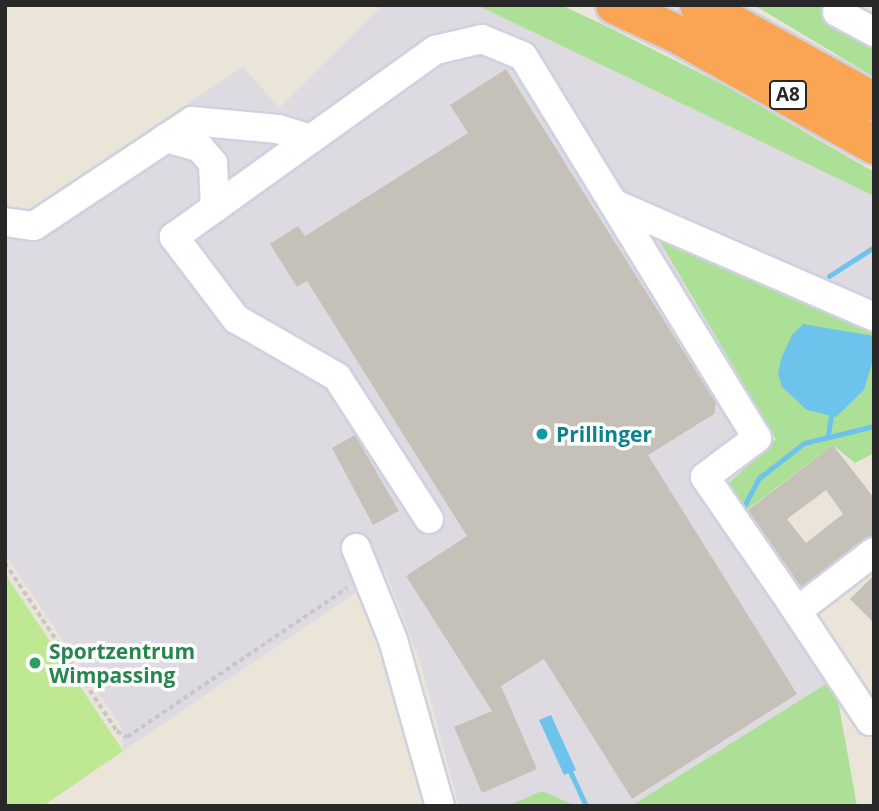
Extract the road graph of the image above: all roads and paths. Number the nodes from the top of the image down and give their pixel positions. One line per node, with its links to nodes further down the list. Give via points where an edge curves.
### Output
1 (615, 5): 8 (highway, A8, via 679,35)
2 (699, 5): 5 (highway, A8)
3 (837, 12): 4 (lane)
4 (874, 32)
5 (874, 102)
6 (166, 138): 7 (lane, via 192,121 278,129); 10 (lane, via 200,148 213,163); 11 (lane, via 34,226)
7 (310, 139): 9 (lane, via 435,50 482,39 523,56); 10 (lane)
8 (874, 145)
9 (617, 205): 12 (lane); 18 (lane, via 757,438 705,477)
10 (215, 208): 13 (lane, via 174,237 236,319 337,377)
11 (9, 223)
12 (874, 317)
13 (429, 519)
14 (356, 548): 17 (lane)
15 (874, 552): 18 (lane)
16 (5, 563): 17 (path, via 117,731 127,737)
17 (369, 573): 20 (lane)
18 (797, 611): 19 (lane)
19 (873, 725)
20 (440, 806)

